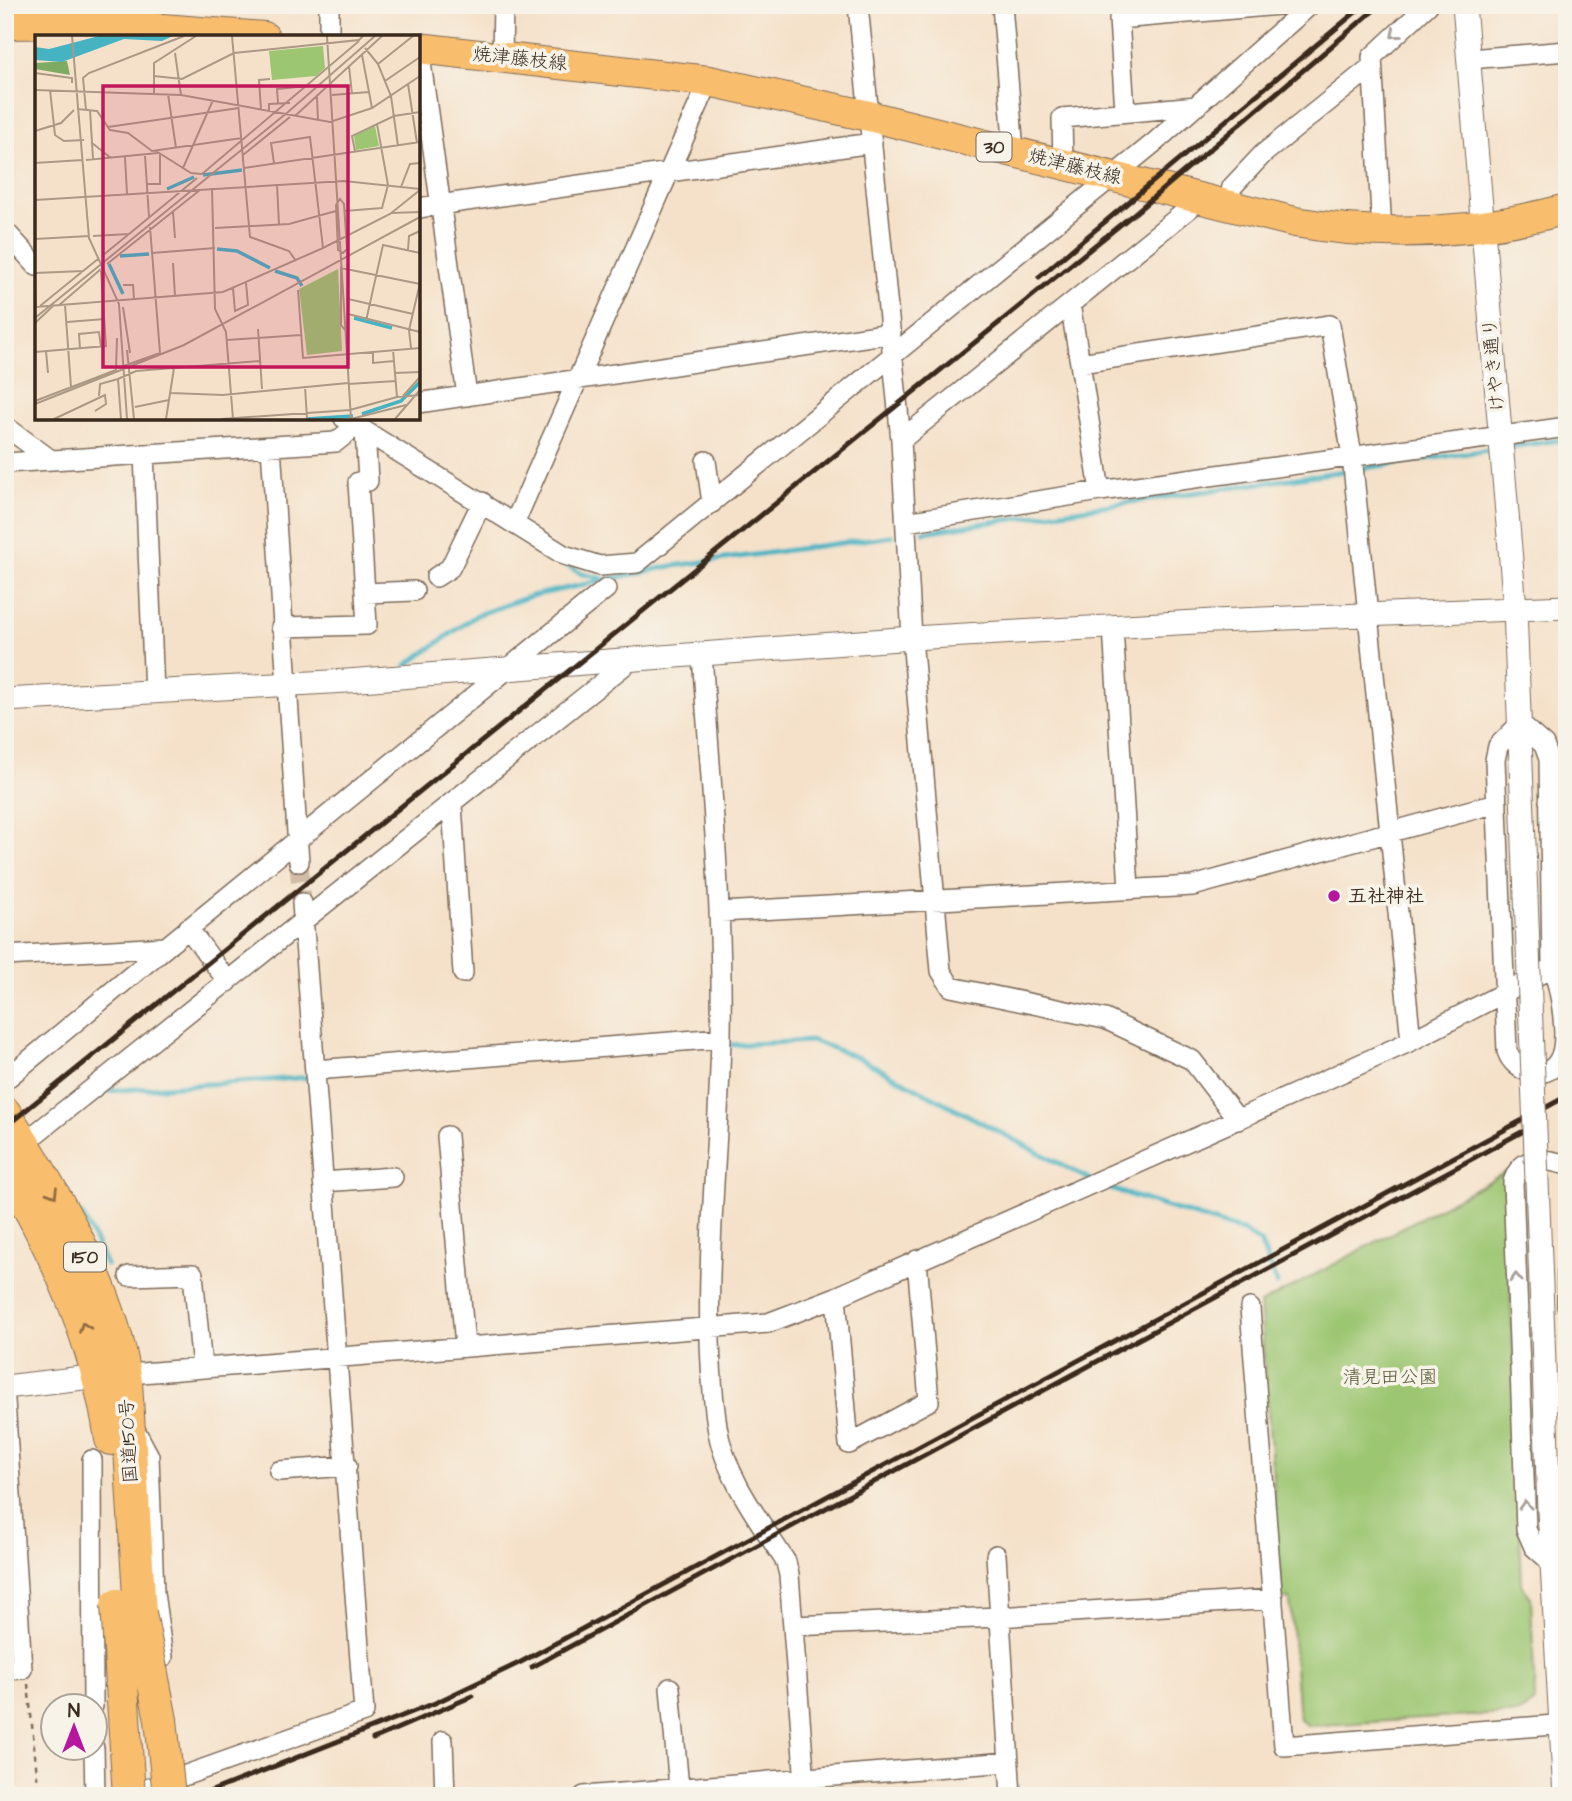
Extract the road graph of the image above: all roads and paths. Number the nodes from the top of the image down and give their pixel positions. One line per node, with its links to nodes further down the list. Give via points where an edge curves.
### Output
1 (329, 5): 11 (street)
2 (503, 5): 14 (street)
3 (858, 5): 21 (street)
4 (1002, 5): 22 (street)
5 (1279, 5): 20 (street, via 1119,19)
6 (1310, 5): 19 (street)
7 (1427, 5): 17 (street, one-way to 17, via 1382,45)
8 (1464, 5): 15 (street, けやき通り)
9 (5, 24): 10 (main road, via 88,23)
10 (239, 35)
11 (329, 35)
12 (420, 48): 14 (main road, 焼津藤枝線 / 30)
13 (1567, 51): 15 (street)
14 (502, 57): 18 (main road, 焼津藤枝線 / 30)
15 (1469, 59): 30 (street, けやき通り)
16 (420, 62): 27 (street)
17 (1370, 68): 26 (street, via 1263,154); 32 (street)
18 (709, 81): 21 (main road, 焼津藤枝線 / 30); 24 (street)
19 (1197, 106): 20 (street); 25 (street)
20 (1125, 111): 23 (street, via 1062,118)
21 (870, 130): 22 (main road, 焼津藤枝線 / 30); 24 (street); 35 (street)
22 (1014, 152): 23 (main road, 焼津藤枝線 / 30)
23 (1063, 164): 25 (main road, 焼津藤枝線 / 30)
24 (668, 173): 27 (street); 38 (street)
25 (1111, 176): 26 (main road, 焼津藤枝線 / 30); 36 (street)
26 (1215, 202): 32 (main road, 焼津藤枝線 / 30, via 1339,230); 34 (street)
27 (440, 205): 28 (street); 39 (street)
28 (420, 208)
29 (1567, 209): 30 (main road, 焼津藤枝線 / 30)
30 (1482, 226): 32 (main road, 焼津藤枝線 / 30); 44 (street, けやき通り)
31 (5, 230): 33 (street)
32 (1382, 232)
33 (35, 263)
34 (1070, 303): 37 (street); 45 (street)
35 (891, 333): 36 (street); 38 (street)
36 (894, 356): 45 (street); 54 (street)
37 (1080, 363): 51 (street, via 1330,326); 52 (street)
38 (579, 379): 39 (street); 56 (street)
39 (467, 396): 40 (street)
40 (420, 403)
41 (355, 425): 46 (street, via 336,442); 53 (street); 60 (street, via 369,481 358,482)
42 (5, 426): 48 (street)
43 (1567, 427): 44 (street)
44 (1500, 435): 51 (street); 62 (street, けやき通り)
45 (901, 440): 55 (street)
46 (271, 447): 47 (street); 64 (street)
47 (144, 454): 48 (street); 71 (street)
48 (51, 460): 50 (street)
49 (706, 461): 54 (street)
50 (5, 463)
51 (1353, 464): 52 (street); 63 (street)
52 (1100, 491): 55 (street)
53 (482, 502): 56 (street); 57 (street, via 450,568)
54 (712, 503): 56 (street, via 637,564 582,563)
55 (906, 522): 66 (street)
56 (514, 524)
57 (436, 577)
58 (606, 589): 69 (street)
59 (414, 590): 60 (street)
60 (365, 593): 64 (street, via 367,625)
61 (1567, 607): 62 (street)
62 (1515, 608): 63 (street); 73 (street, けやき通り)
63 (1368, 615): 65 (street); 77 (street)
64 (281, 627): 70 (street)
65 (1113, 627): 66 (street); 80 (street)
66 (912, 638): 67 (street); 81 (street)
67 (702, 655): 68 (street); 82 (street)
68 (631, 660): 69 (street); 76 (street)
69 (510, 669): 70 (street); 78 (street)
70 (285, 684): 71 (street); 78 (street)
71 (154, 692): 72 (street)
72 (5, 700)
73 (1520, 724): 74 (street, via 1548,752); 75 (street, via 1496,752); 123 (street, けやき通り, bridge)
74 (1558, 801): 87 (street)
75 (1497, 803): 77 (street); 90 (street)
76 (452, 805): 83 (street); 88 (street)
77 (1390, 832): 80 (street, via 1193,886); 91 (street)
78 (297, 838): 79 (street); 84 (street)
79 (299, 862)
80 (1129, 888): 81 (street)
81 (934, 901): 82 (street); 96 (street, via 941,971 951,987 1105,1019 1192,1060)
82 (720, 912): 92 (street)
83 (303, 913): 89 (street); 93 (street)
84 (188, 929): 85 (street); 89 (street)
85 (166, 947): 86 (street); 94 (street)
86 (5, 956)
87 (1560, 964): 90 (street); 90 (street, via 1563,1047 1551,1070 1527,1072 1510,1060)
88 (463, 973)
89 (228, 982): 98 (street)
90 (1506, 991): 91 (street)
91 (1411, 1041): 96 (street)
92 (720, 1045): 93 (street); 110 (street)
93 (314, 1070): 101 (street)
94 (5, 1080)
95 (5, 1113): 98 (highway, 国道150号 / 150)
96 (1238, 1120): 104 (street)
97 (447, 1136): 111 (street)
98 (14, 1154): 114 (highway, 国道150号 / 150, via 74,1231 107,1312)
99 (1567, 1165): 125 (street, one-way to 99, via 1534,1547 1525,1529 1513,1182 1524,1163 1533,1159)
100 (393, 1177): 101 (street)
101 (323, 1182): 112 (street)
102 (1559, 1234): 103 (path)
103 (1567, 1240)
104 (916, 1260): 107 (street); 107 (street, via 929,1401 849,1444)
105 (1567, 1271): 108 (street)
106 (128, 1276): 113 (street, via 193,1274)
107 (836, 1297): 110 (street, via 768,1323)
108 (1567, 1306)
109 (1250, 1308): 126 (street)
110 (711, 1327): 111 (street); 129 (street, via 717,1427 724,1452 786,1562)
111 (465, 1346): 112 (street)
112 (336, 1356): 113 (street); 119 (street)
113 (202, 1368): 114 (street)
114 (112, 1375): 115 (street); 117 (highway, 国道150号 / 150); 127 (highway, 国道150号 / 150, via 111,1441)
115 (5, 1387)
116 (5, 1399): 121 (street)
117 (128, 1416): 127 (highway, 国道150号 / 150); 130 (street, via 149,1456 154,1593)
118 (92, 1460): 132 (street)
119 (347, 1466): 120 (street); 139 (street, via 364,1712)
120 (279, 1471)
121 (9, 1495): 131 (street)
122 (1567, 1518): 123 (street)
123 (1550, 1537): 125 (street)
124 (996, 1555): 128 (street)
125 (1552, 1563): 135 (street)
126 (1272, 1599): 128 (street); 135 (street, via 1284,1746)
127 (129, 1609): 139 (highway, 150, bridge); 144 (highway, 150, bridge, via 110,1743); 145 (highway, 国道150号 / 150, bridge); 146 (highway, 国道150号 / 150, bridge)
128 (998, 1617): 129 (street); 138 (street)
129 (794, 1626): 140 (street)
130 (164, 1662): 132 (street); 139 (street)
131 (14, 1669): 142 (path, via 27,1673)
132 (93, 1669): 134 (street)
133 (670, 1688): 141 (street)
134 (93, 1692)
135 (1564, 1725): 150 (street)
136 (443, 1741): 147 (street)
137 (94, 1762): 143 (street)
138 (1008, 1762): 140 (street); 149 (street)
139 (176, 1786): 145 (street)
140 (805, 1786): 141 (street)
141 (679, 1788): 148 (street)
142 (39, 1796)
143 (95, 1796)
144 (112, 1796)
145 (128, 1796)
146 (149, 1796)
147 (445, 1796)
148 (584, 1796)
149 (1011, 1796)
150 (1565, 1796)

